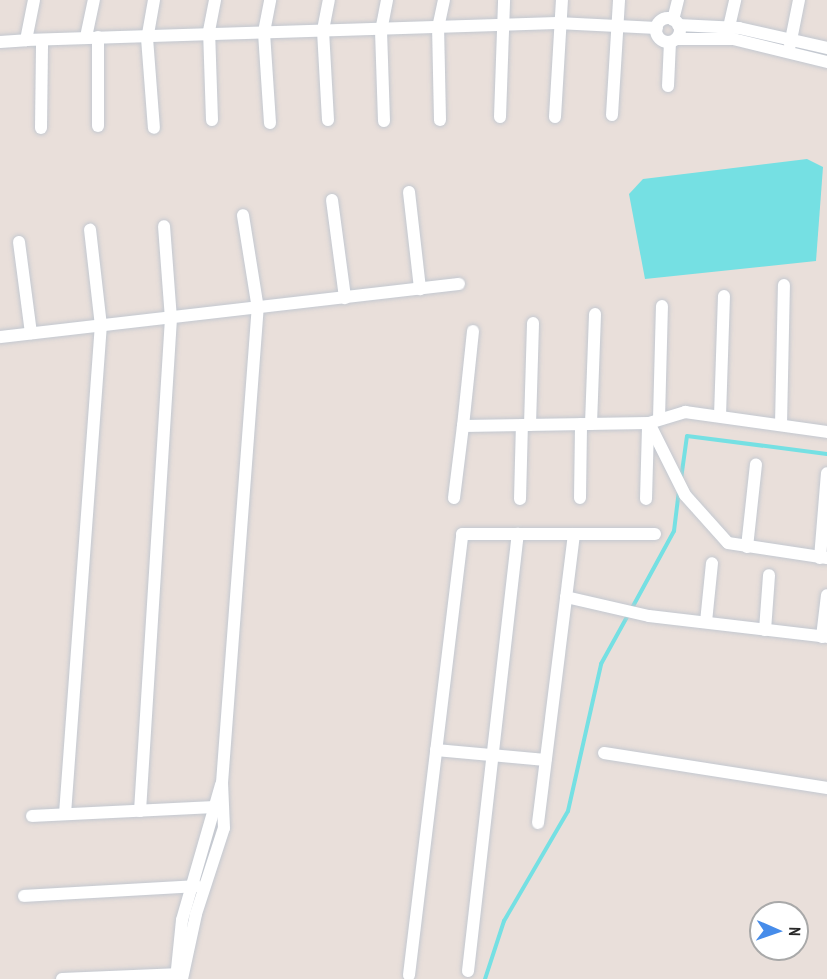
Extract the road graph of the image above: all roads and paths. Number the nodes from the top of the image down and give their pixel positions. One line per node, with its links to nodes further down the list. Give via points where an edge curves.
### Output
1 (34, 0): 29 (street)
2 (94, 0): 26 (street)
3 (154, 0): 27 (street)
4 (215, 0): 23 (street)
5 (270, 0): 25 (street)
6 (329, 0): 22 (street)
7 (387, 0): 24 (street)
8 (444, 0): 20 (street)
9 (504, 0): 18 (street)
10 (562, 0): 16 (street)
11 (619, 0): 17 (street)
12 (678, 0): 15 (street)
13 (735, 0): 19 (street)
14 (798, 0): 28 (street)
15 (676, 22): 19 (street); 21 (street, via 663,20); 31 (street)
16 (557, 23): 17 (street); 18 (street); 39 (street)
17 (614, 24): 21 (street); 37 (street)
18 (499, 27): 20 (street); 38 (street)
19 (729, 27): 28 (street)
20 (438, 28): 24 (street); 42 (street)
21 (657, 28): 31 (street, via 660,38)
22 (323, 30): 24 (street); 25 (street); 41 (street)
23 (209, 31): 25 (street); 27 (street); 40 (street)
24 (381, 31): 43 (street)
25 (264, 32): 44 (street)
26 (92, 37): 27 (street); 30 (street); 45 (street)
27 (147, 38): 47 (street)
28 (791, 38): 33 (street); 34 (street)
29 (26, 40): 30 (street); 32 (street)
30 (42, 40): 46 (street)
31 (673, 40): 34 (street, via 733,39); 36 (street)
32 (0, 42)
33 (827, 48)
34 (789, 52): 35 (street)
35 (827, 62)
36 (669, 86)
37 (612, 115)
38 (500, 117)
39 (555, 117)
40 (212, 120)
41 (328, 120)
42 (440, 120)
43 (384, 121)
44 (270, 123)
45 (98, 126)
46 (42, 128)
47 (154, 128)
48 (409, 192): 56 (street)
49 (332, 200): 58 (street)
50 (243, 215): 60 (street)
51 (164, 226): 62 (street)
52 (90, 230): 64 (street)
53 (19, 242): 66 (street)
54 (459, 284): 56 (street)
55 (784, 285): 72 (street)
56 (420, 289): 58 (street)
57 (724, 296): 68 (street)
58 (345, 298): 60 (street)
59 (662, 306): 69 (street)
60 (258, 309): 62 (street); 98 (street)
61 (595, 314): 70 (street)
62 (171, 319): 64 (street); 99 (street)
63 (532, 323): 71 (street)
64 (101, 326): 66 (street); 100 (street)
65 (473, 331): 73 (street)
66 (31, 333): 67 (street)
67 (0, 337)
68 (720, 416): 69 (street, via 685,412); 72 (street)
69 (654, 421): 70 (street); 79 (street); 84 (street, via 668,466 685,495 728,543)
70 (586, 424): 71 (street); 78 (street)
71 (526, 425): 73 (street); 80 (street)
72 (781, 425): 74 (street)
73 (463, 426): 77 (street)
74 (827, 432)
75 (756, 464): 84 (street)
76 (827, 473): 85 (street)
77 (454, 498)
78 (580, 498)
79 (646, 499)
80 (520, 500)
81 (518, 534): 82 (street); 93 (street, via 462,534); 95 (street)
82 (574, 534): 83 (street); 89 (street)
83 (655, 534)
84 (747, 547): 85 (street)
85 (823, 558)
86 (712, 563): 90 (street)
87 (769, 575): 91 (street)
88 (827, 595): 92 (street)
89 (566, 597): 90 (street, via 614,604 649,616); 96 (street)
90 (706, 622): 91 (street)
91 (765, 630): 92 (street)
92 (825, 637)
93 (436, 750): 95 (street); 107 (street)
94 (604, 753): 97 (street)
95 (493, 755): 96 (street); 106 (street)
96 (546, 760): 102 (street)
97 (827, 788)
98 (219, 807): 99 (street); 103 (street, via 220,847); 104 (street)
99 (140, 811): 100 (street)
100 (65, 814): 101 (street)
101 (32, 816)
102 (538, 823)
103 (206, 886): 104 (street); 108 (street)
104 (191, 887): 105 (street); 108 (street)
105 (24, 896)
106 (468, 971)
107 (409, 975)
108 (179, 976): 109 (street)
109 (62, 979)

